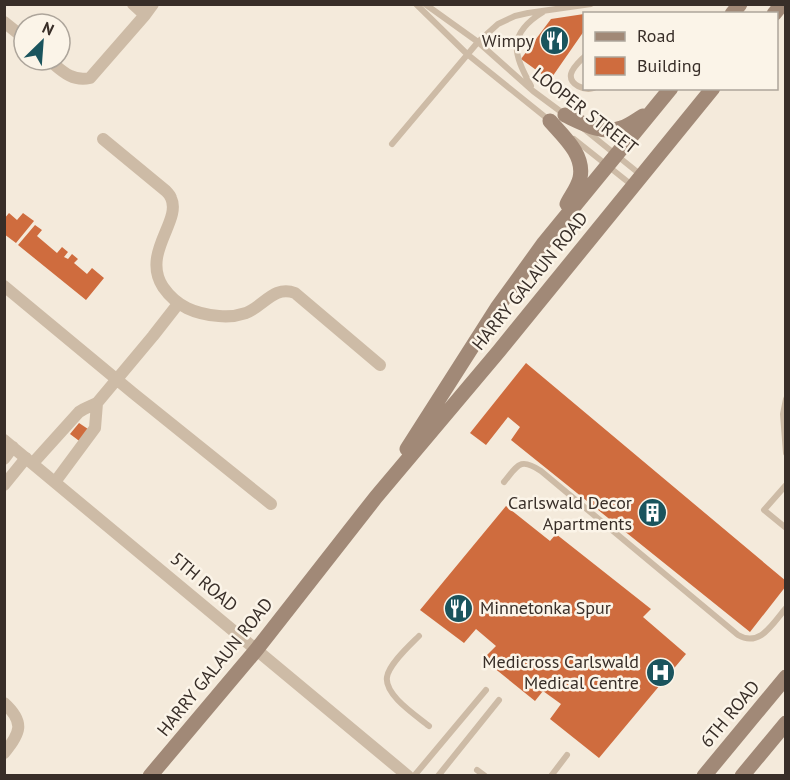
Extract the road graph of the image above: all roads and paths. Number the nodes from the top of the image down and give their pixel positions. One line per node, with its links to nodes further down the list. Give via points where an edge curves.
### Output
1 (133, 4): 7 (street)
2 (153, 4): 7 (street)
3 (416, 4): 9 (lane, LOOPER STREET)
4 (425, 4): 8 (lane, LOOPER STREET)
5 (591, 4): 6 (lane)
6 (546, 10): 8 (lane, via 506,20); 14 (lane, via 524,27 517,45 517,55)
7 (145, 15): 11 (street, via 90,78 79,80)
8 (477, 42): 9 (lane); 14 (lane, LOOPER STREET)
9 (467, 54): 17 (lane, LOOPER STREET); 19 (lane)
10 (583, 59): 12 (lane, via 571,74 574,83)
11 (66, 72)
12 (583, 89)
13 (710, 90): 21 (main road, HARRY GALAUN ROAD)
14 (533, 91): 16 (lane, LOOPER STREET)
15 (667, 94): 16 (main road, via 644,115 618,130 598,129); 20 (main road, HARRY GALAUN ROAD)
16 (565, 115): 20 (lane, LOOPER STREET)
17 (550, 121): 20 (lane, LOOPER STREET); 22 (main road, via 577,155 581,170 576,188)
18 (103, 139): 24 (street, via 171,198 173,211 156,262 160,283)
19 (392, 144)
20 (612, 160): 21 (lane, LOOPER STREET); 21 (lane, LOOPER STREET); 22 (main road, HARRY GALAUN ROAD)
21 (637, 181): 37 (main road, HARRY GALAUN ROAD)
22 (544, 243): 37 (main road, HARRY GALAUN ROAD, via 497,308)
23 (4, 286): 26 (street)
24 (178, 303): 25 (street, via 203,315 235,316 248,313 278,292 289,291); 26 (street)
25 (380, 365)
26 (117, 379): 28 (street); 38 (street)
27 (786, 399): 30 (lane)
28 (98, 403): 32 (street, via 79,412); 33 (street, via 96,428)
29 (9, 444): 31 (street); 32 (street, 5TH ROAD)
30 (786, 453)
31 (4, 459)
32 (30, 460): 33 (street, 5TH ROAD); 35 (street)
33 (55, 482): 42 (street, 5TH ROAD)
34 (504, 482): 40 (lane, via 522,464 542,471 744,638 761,635)
35 (4, 485)
36 (786, 485): 39 (lane, via 764,510)
37 (376, 497): 42 (main road, HARRY GALAUN ROAD)
38 (271, 504)
39 (786, 528)
40 (786, 609)
41 (419, 636): 48 (lane, via 392,666 388,688)
42 (257, 649): 52 (main road, HARRY GALAUN ROAD); 53 (street, 5TH ROAD)
43 (786, 677): 58 (main road, 6TH ROAD)
44 (486, 690): 54 (lane)
45 (499, 700): 55 (lane)
46 (4, 703): 49 (street, via 19,725)
47 (786, 723): 59 (main road)
48 (429, 726)
49 (4, 753)
50 (567, 755): 57 (lane)
51 (477, 770): 56 (lane)
52 (150, 776)
53 (408, 776)
54 (414, 776)
55 (438, 776)
56 (485, 776)
57 (552, 776)
58 (704, 776)
59 (742, 776)

